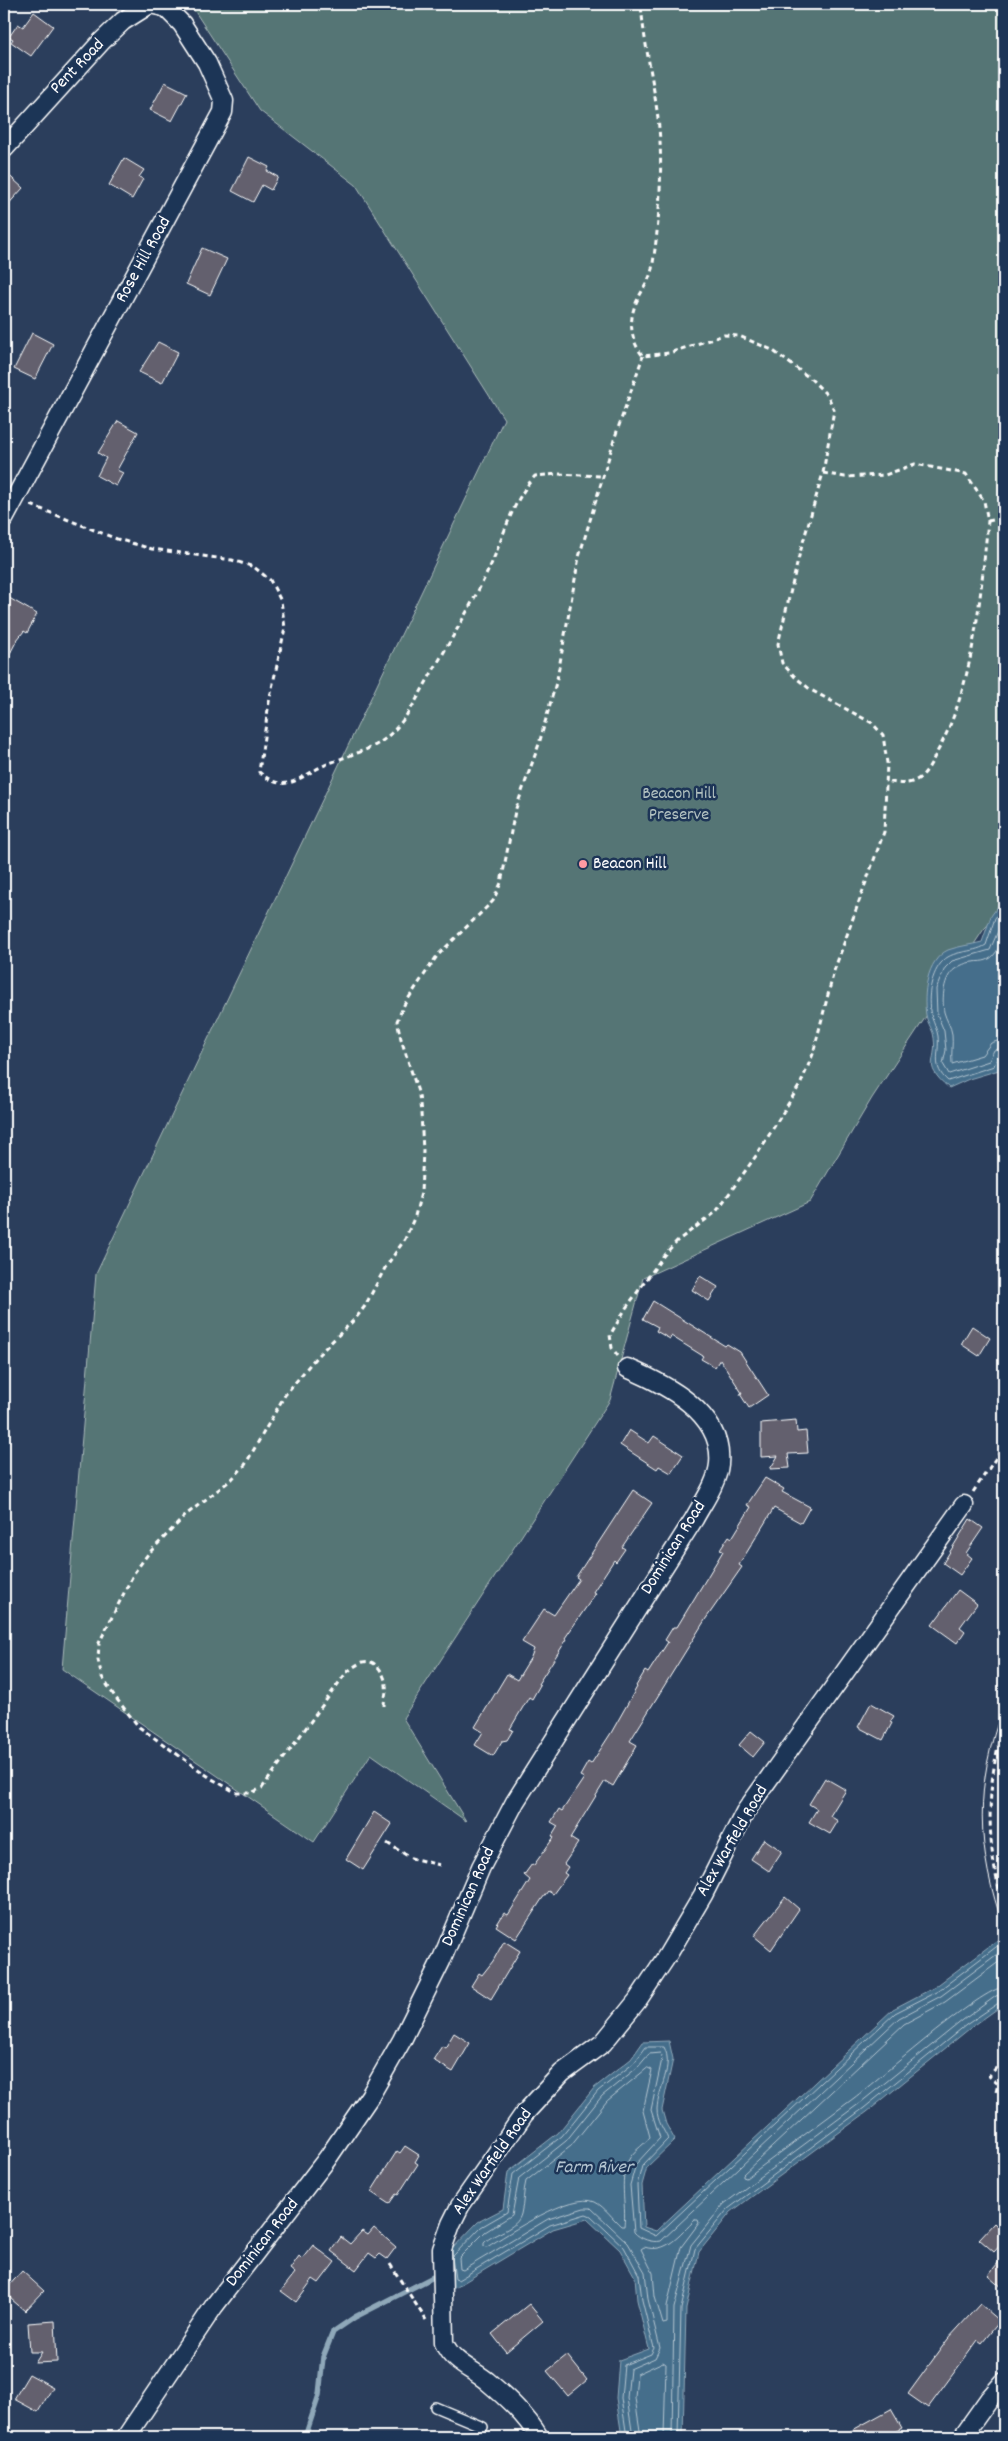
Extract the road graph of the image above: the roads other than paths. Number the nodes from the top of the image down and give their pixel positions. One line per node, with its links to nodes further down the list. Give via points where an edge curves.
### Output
1 (163, 5): 2 (street, Pent Road, via 150,4 123,21); 3 (street, Rose Hill Road, via 182,24 206,63 224,101 223,112)
2 (4, 149)
3 (4, 519)
4 (626, 1368): 9 (street, Dominican Road, via 685,1400 707,1423 719,1456 715,1479 694,1519 514,1802 481,1867 441,1961 370,2096 322,2166 214,2306)
5 (964, 1505): 10 (street, Alex Warfield Road, via 745,1812 703,1895 637,2001 602,2043 562,2073 524,2114 483,2171 451,2224 442,2249 444,2343 448,2352 510,2401)
6 (1004, 2382): 11 (street)
7 (435, 2407): 8 (lane)
8 (483, 2427)
9 (126, 2437)
10 (539, 2437)
11 (962, 2437)

